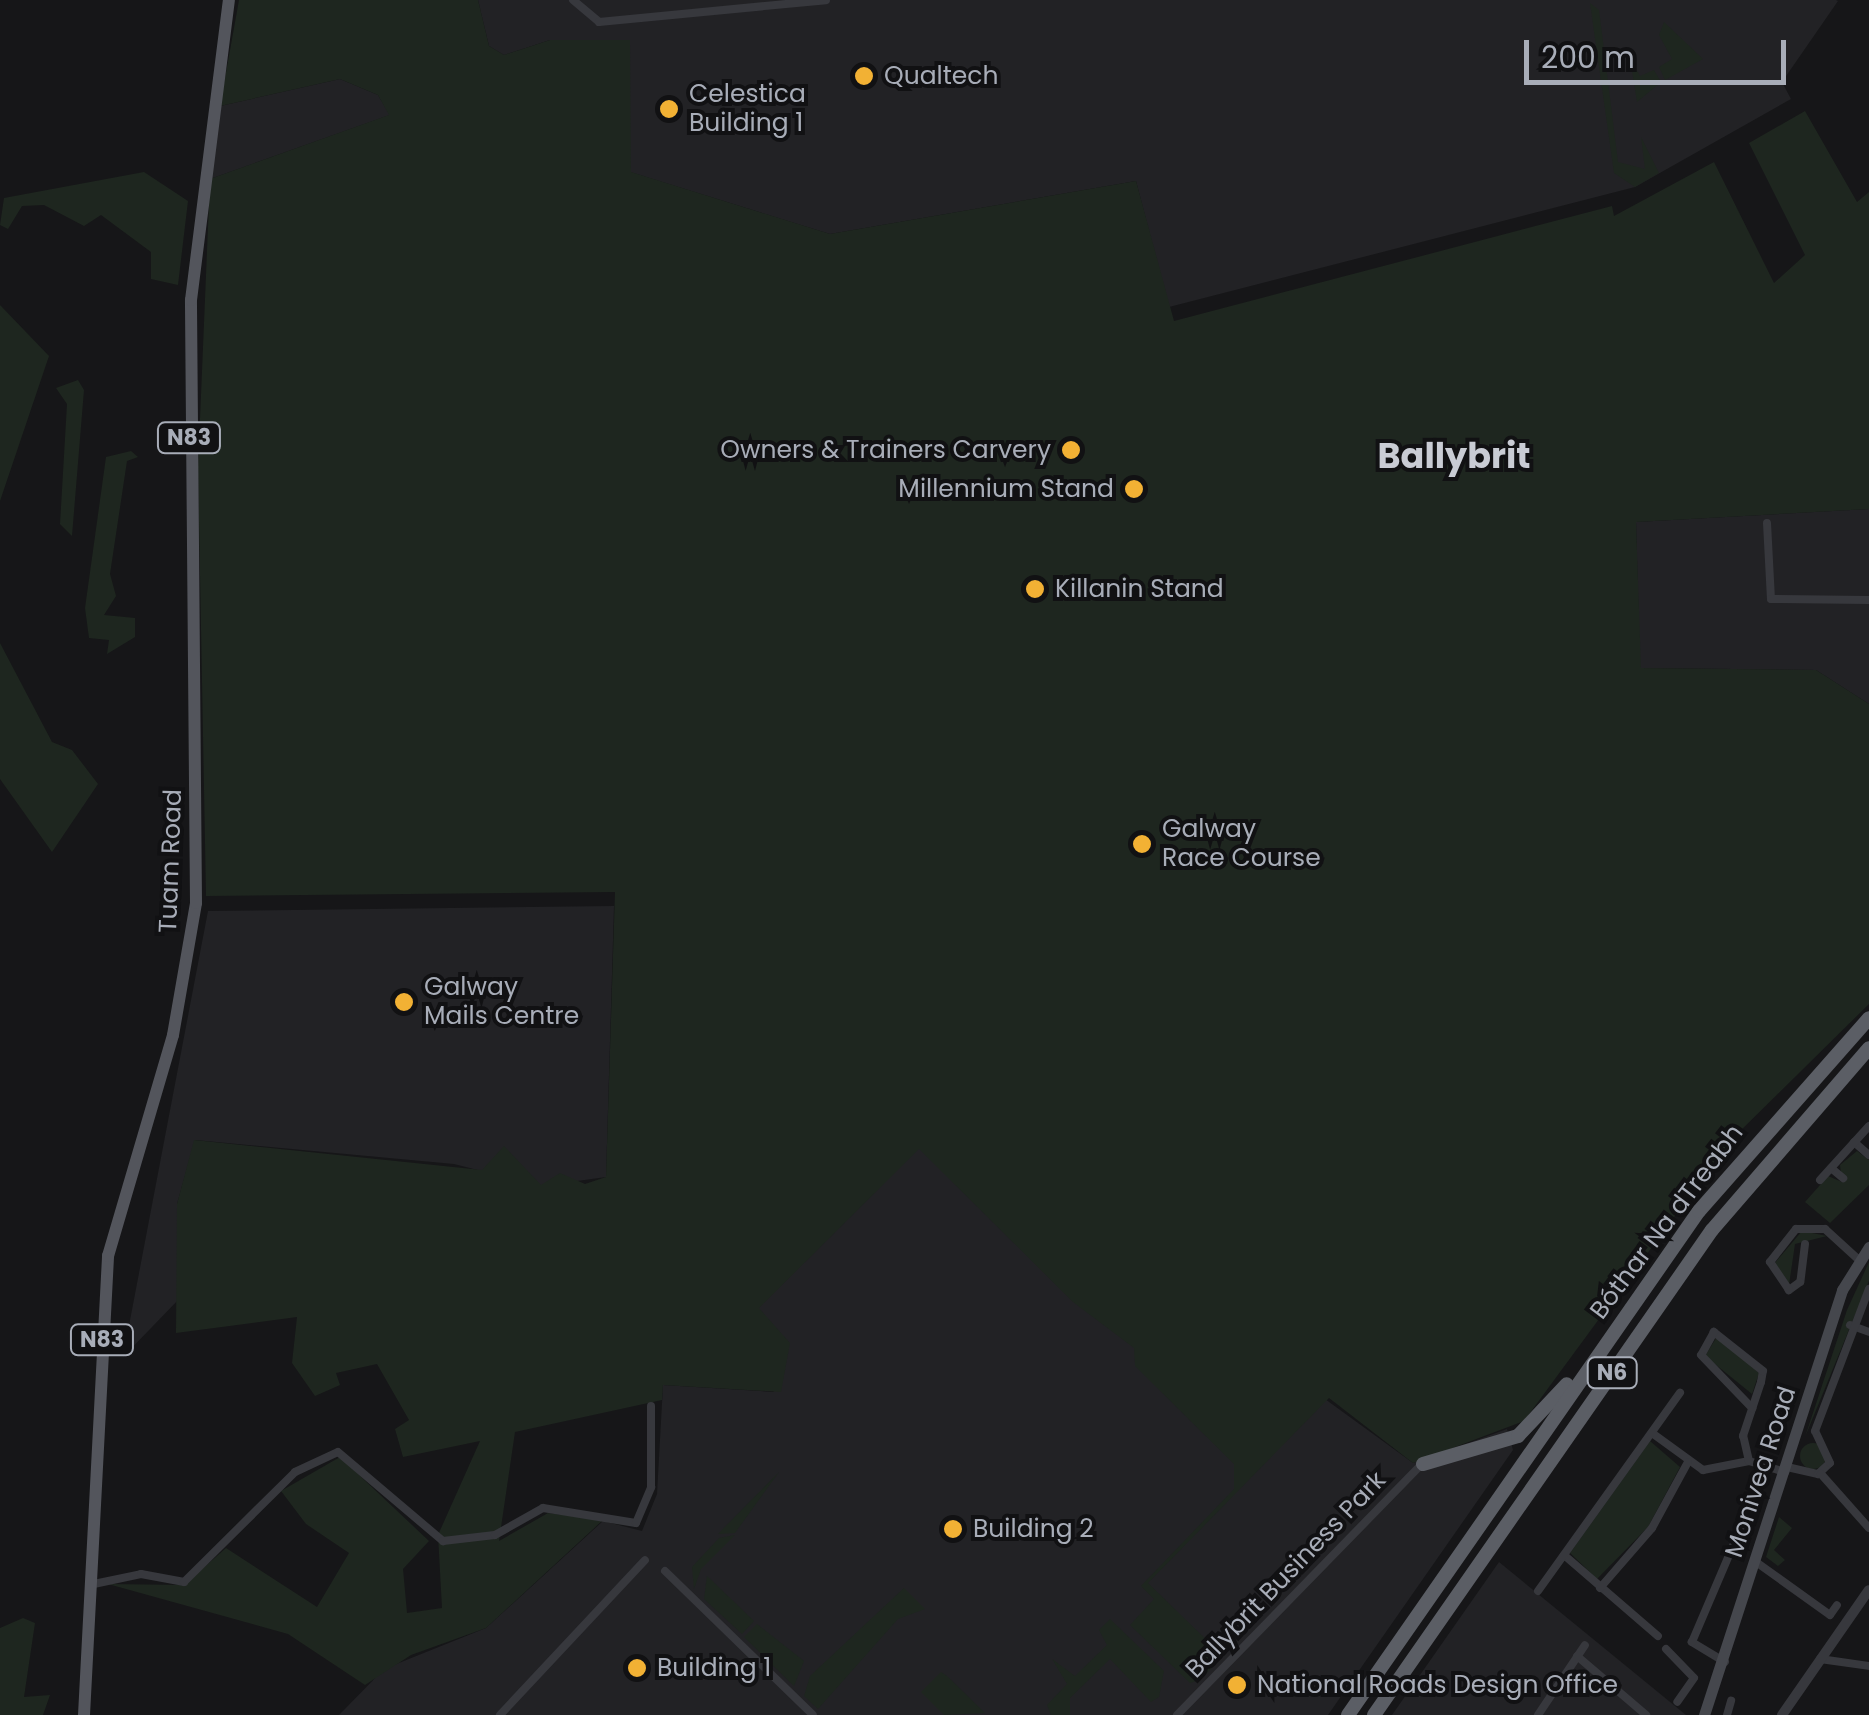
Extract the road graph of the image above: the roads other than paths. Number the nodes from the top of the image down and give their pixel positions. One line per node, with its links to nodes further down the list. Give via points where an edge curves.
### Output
1 (229, 0): 36 (main road, Tuam Road / N83, via 191,317 196,903 173,1035 108,1256)
2 (573, 0): 3 (street, via 599,22)
3 (826, 0)
4 (1767, 524): 5 (street, via 1771,599)
5 (1869, 600)
6 (1869, 1018): 20 (highway, Bóthar Na dTreabh / N6, via 1737,1163)
7 (1869, 1048): 57 (highway, Bóthar Na dTreabh / N6, via 1712,1230)
8 (1869, 1126): 9 (street)
9 (1854, 1142): 10 (street); 11 (street)
10 (1869, 1155)
11 (1831, 1168): 12 (street); 13 (street)
12 (1843, 1178)
13 (1820, 1180)
14 (1805, 1244): 16 (street, via 1800,1282 1790,1290 1770,1262 1796,1229 1825,1229)
15 (1869, 1248): 16 (main road, Monivea Road)
16 (1859, 1260): 28 (main road, Monivea Road)
17 (1869, 1289): 18 (street)
18 (1850, 1325): 19 (street); 29 (street, via 1815,1431 1831,1458)
19 (1869, 1332)
20 (1608, 1340): 27 (highway, via 1528,1429); 56 (highway, Bóthar Na dTreabh / N6)
21 (1680, 1393): 24 (street)
22 (650, 1406): 36 (street, via 651,1487 636,1523 543,1508 495,1535 444,1542 338,1452 295,1472 184,1582 141,1574)
23 (1752, 1408): 23 (street, via 1762,1369 1714,1332 1701,1354); 25 (street, via 1743,1440)
24 (1652, 1433): 26 (street); 32 (street)
25 (1749, 1460): 26 (street, via 1711,1471); 28 (street)
26 (1688, 1462): 37 (street, via 1652,1528)
27 (1423, 1464): 55 (street, Ballybrit Business Park)
28 (1786, 1469): 29 (street); 34 (main road, Monivea Road)
29 (1821, 1474): 31 (street)
30 (1758, 1487): 43 (street)
31 (1869, 1528)
32 (1564, 1556): 37 (street); 38 (street)
33 (645, 1560): 53 (street)
34 (1756, 1562): 40 (street, via 1830,1615); 48 (main road, Monivea Road)
35 (665, 1571): 54 (street)
36 (89, 1585): 52 (main road, Tuam Road / N83)
37 (1600, 1588): 41 (street)
38 (1538, 1590)
39 (1869, 1590): 46 (street)
40 (1837, 1606)
41 (1658, 1636)
42 (1585, 1645): 45 (street)
43 (1694, 1647): 47 (street); 48 (street)
44 (1666, 1649): 47 (street)
45 (1577, 1656): 58 (street); 59 (street)
46 (1820, 1659): 49 (street); 62 (street)
47 (1682, 1662): 51 (street, via 1694,1678)
48 (1725, 1662): 60 (main road, Monivea Road)
49 (1869, 1666)
50 (1731, 1701): 61 (street)
51 (1677, 1702)
52 (84, 1715)
53 (500, 1715)
54 (813, 1715)
55 (1177, 1715)
56 (1348, 1715)
57 (1374, 1715)
58 (1538, 1715)
59 (1646, 1715)
60 (1704, 1715)
61 (1727, 1715)
62 (1782, 1715)

